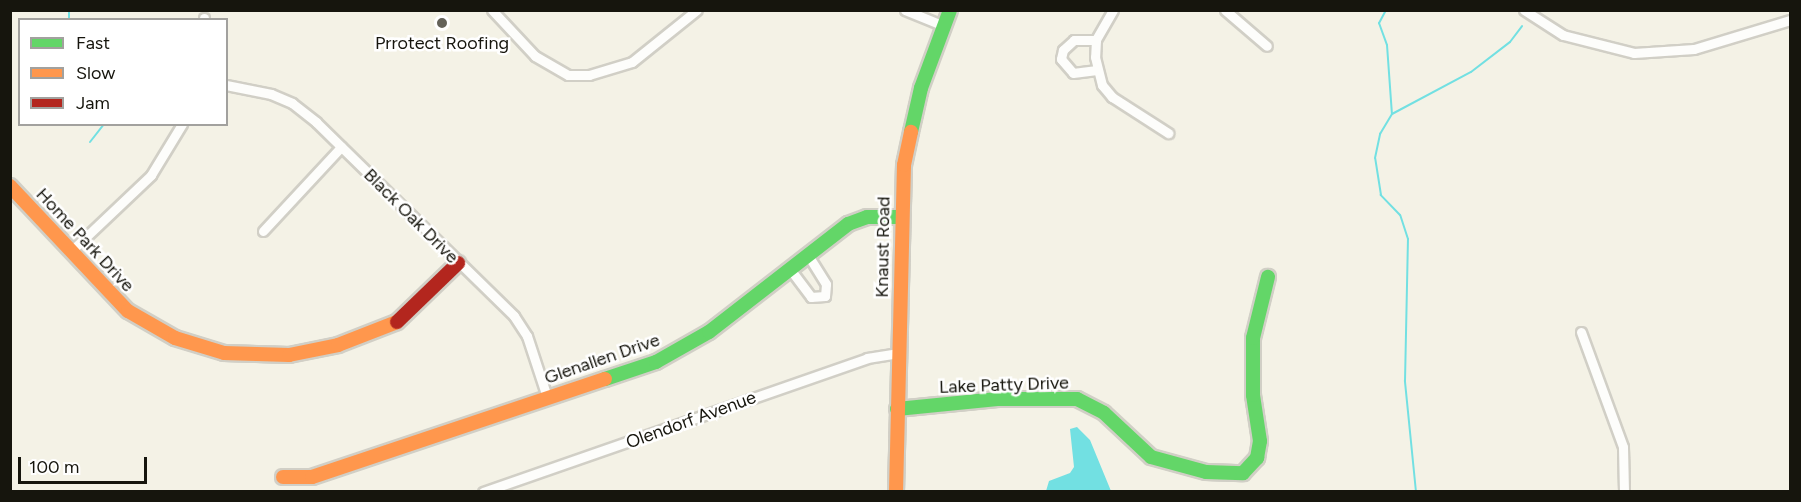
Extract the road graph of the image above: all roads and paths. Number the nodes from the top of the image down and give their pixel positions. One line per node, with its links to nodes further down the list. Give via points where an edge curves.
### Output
1 (492, 10): 2 (street, via 536,56 568,75 589,75 632,62)
2 (698, 10)
3 (905, 10): 9 (street)
4 (950, 10): 9 (street, Knaust Road)
5 (1113, 10): 10 (street)
6 (1225, 10): 11 (street)
7 (1524, 10): 8 (street, via 1563,35 1634,53 1694,49)
8 (1791, 20)
9 (944, 26): 18 (street, Knaust Road, via 913,116 904,165)
10 (1096, 40): 12 (street); 12 (street, via 1074,40 1060,59 1073,73)
11 (1267, 46)
12 (1097, 70): 15 (street, via 1112,97)
13 (228, 85): 16 (street, Black Oak Drive, via 272,94 292,103)
14 (181, 126): 20 (street, via 151,175)
15 (1168, 133)
16 (341, 147): 19 (street); 22 (street, Black Oak Drive)
17 (10, 186): 20 (street, Home Park Drive)
18 (902, 216): 21 (street, Glenallen Drive, via 854,221); 26 (street, Knaust Road)
19 (263, 231)
20 (70, 252): 22 (street, Home Park Drive, via 106,292 152,327 204,349 257,357 316,350 388,327 408,315)
21 (808, 255): 23 (street, Glenallen Drive); 23 (street, via 826,284 825,296 811,297)
22 (459, 263): 27 (street, Black Oak Drive, via 521,325)
23 (790, 269): 27 (street, Glenallen Drive, via 709,332 666,357)
24 (1268, 277): 28 (street, Lake Patty Drive, via 1253,338 1253,395 1260,441 1257,458 1243,473 1206,472 1151,457 1104,413 1077,399 998,399)
25 (1581, 332): 32 (street, via 1623,447)
26 (899, 353): 28 (street, Knaust Road); 30 (street, Olendorf Avenue, via 874,356)
27 (547, 397): 29 (street, Glenallen Drive, via 312,477)
28 (897, 409): 31 (street, Knaust Road)
29 (283, 477)
30 (483, 492)
31 (896, 492)
32 (1624, 492)

